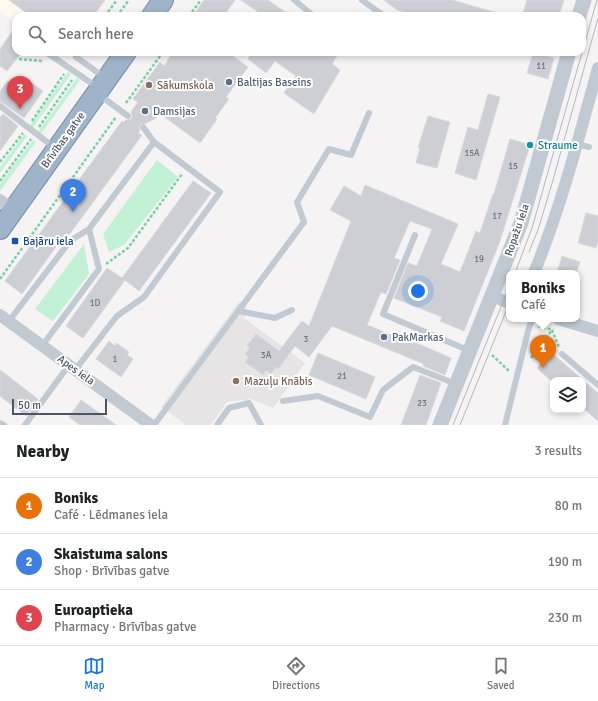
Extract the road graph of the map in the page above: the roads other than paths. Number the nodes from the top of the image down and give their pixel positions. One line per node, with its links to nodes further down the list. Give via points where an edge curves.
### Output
1 (294, 0): 4 (lane)
2 (362, 0): 5 (lane)
3 (584, 0): 6 (street)
4 (309, 12)
5 (378, 12)
6 (580, 12)
7 (52, 56): 12 (lane)
8 (123, 56): 12 (highway, Brīvības gatve)
9 (568, 56): 26 (street, Ropažu iela, via 521,223)
10 (76, 57): 12 (lane)
11 (598, 68): 18 (street)
12 (101, 87): 15 (lane); 20 (highway, Brīvības gatve)
13 (0, 106): 20 (lane)
14 (369, 113): 29 (lane, via 351,155 329,149 297,202 304,222)
15 (128, 116)
16 (143, 127): 17 (lane)
17 (154, 142): 23 (lane); 37 (lane, via 220,192 144,297 117,316)
18 (577, 144): 19 (lane); 25 (street, via 545,247)
19 (589, 147)
20 (57, 149): 21 (highway, Brīvības gatve)
21 (7, 205): 22 (highway, Brīvības gatve)
22 (0, 229)
23 (89, 229): 30 (lane, via 70,241); 34 (lane, via 99,269)
24 (415, 235): 35 (lane, via 383,314)
25 (535, 270)
26 (492, 296): 27 (street); 35 (street, Ropažu iela)
27 (506, 302)
28 (292, 310): 29 (lane, via 276,318)
29 (238, 311): 44 (lane)
30 (4, 318): 34 (street, Apes iela)
31 (531, 322): 48 (lane)
32 (568, 322): 33 (street)
33 (598, 331)
34 (42, 346): 37 (street, Apes iela)
35 (470, 351): 38 (street, Ropažu iela)
36 (562, 354): 39 (lane)
37 (72, 368): 43 (lane); 44 (street, Apes iela)
38 (456, 384): 40 (lane, via 413,367 383,390 370,417 318,396); 47 (street, Ropažu iela)
39 (598, 385)
40 (283, 401)
41 (0, 423): 42 (lane)
42 (4, 425)
43 (25, 425)
44 (152, 425)
45 (217, 425): 46 (lane, via 229,408 249,403)
46 (261, 425)
47 (440, 425)
48 (505, 425)

